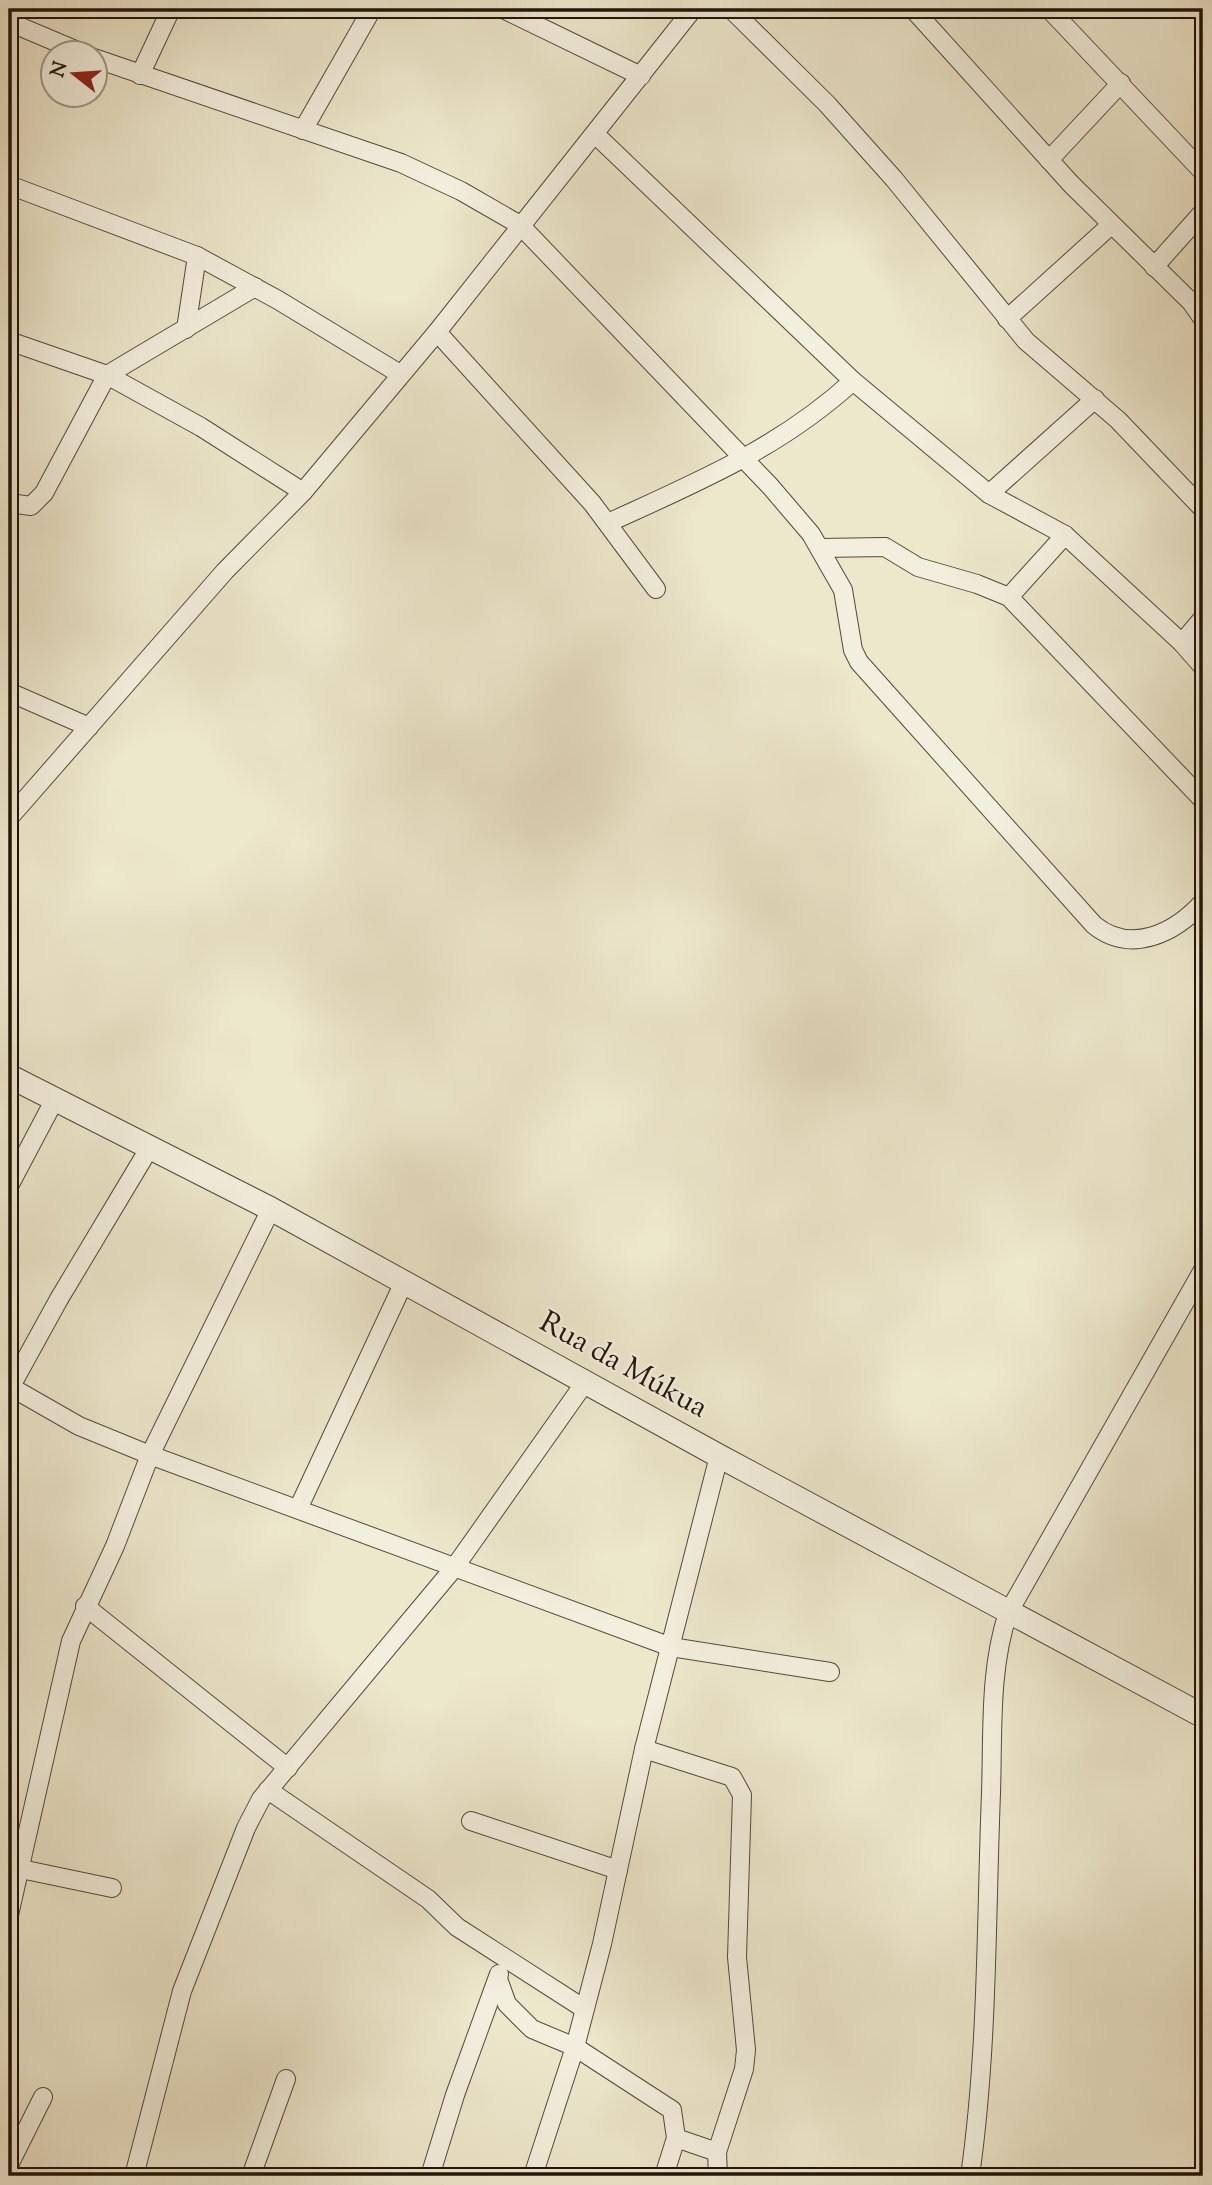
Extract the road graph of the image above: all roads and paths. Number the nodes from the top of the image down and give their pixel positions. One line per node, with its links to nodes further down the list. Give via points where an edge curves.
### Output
1 (171, 9): 11 (street)
2 (372, 9): 14 (street)
3 (503, 9): 12 (street)
4 (693, 9): 12 (street)
5 (731, 9): 25 (street, via 886,169)
6 (913, 9): 16 (street)
7 (1049, 9): 13 (street)
8 (9, 22): 9 (street)
9 (47, 38)
10 (108, 63): 11 (street)
11 (140, 75): 14 (street)
12 (641, 76): 15 (street)
13 (1121, 83): 16 (street); 17 (street)
14 (303, 130): 20 (street, via 401,163)
15 (596, 135): 20 (street); 32 (street)
16 (1049, 160): 21 (street)
17 (1203, 172)
18 (9, 185): 22 (street)
19 (1203, 212): 23 (street)
20 (520, 225): 28 (street); 34 (street)
21 (1111, 225): 23 (street); 25 (street)
22 (197, 256): 24 (street); 27 (street)
23 (1154, 267): 26 (street)
24 (255, 288): 27 (street); 30 (street)
25 (1007, 319): 33 (street)
26 (1203, 319)
27 (186, 329): 31 (street)
28 (437, 332): 30 (street); 39 (street)
29 (9, 341): 31 (street)
30 (400, 374): 35 (street)
31 (107, 375): 35 (street, via 191,421); 37 (street, via 44,493 31,506)
32 (853, 381): 34 (street, via 802,424); 36 (street)
33 (1095, 399): 36 (street); 38 (street)
34 (743, 461): 39 (street); 41 (street, via 770,486)
35 (303, 492): 48 (street, via 225,571)
36 (989, 494): 40 (street)
37 (9, 503)
38 (1203, 509)
39 (608, 523): 42 (street)
40 (1066, 535): 43 (street); 45 (street)
41 (820, 548): 43 (street, via 886,547 918,567); 51 (street, via 843,590 859,662 1094,925 1118,939 1140,940 1174,927)
42 (656, 589)
43 (1009, 597): 49 (street)
44 (1203, 618): 45 (street)
45 (1182, 643): 46 (street)
46 (1203, 667)
47 (9, 692): 48 (street)
48 (89, 727): 50 (street)
49 (1203, 800)
50 (9, 818)
51 (1203, 902)
52 (9, 1076): 53 (street, Rua da Múkua)
53 (55, 1099): 54 (street, Rua da Múkua); 55 (street)
54 (150, 1147): 56 (street, Rua da Múkua); 60 (street)
55 (9, 1186)
56 (271, 1209): 58 (street, Rua da Múkua); 61 (street)
57 (1203, 1270): 66 (street)
58 (404, 1282): 59 (street, Rua da Múkua); 63 (street)
59 (586, 1381): 62 (street, Rua da Múkua); 64 (street)
60 (10, 1387): 61 (street, via 79,1426)
61 (150, 1455): 63 (street); 65 (street, via 115,1546)
62 (719, 1456): 66 (street, Rua da Múkua); 67 (street)
63 (299, 1509): 64 (street)
64 (454, 1567): 67 (street); 71 (street)
65 (85, 1606): 71 (street); 74 (street, via 63,1664)
66 (1008, 1613): 69 (street, Rua da Múkua); 93 (street, via 996,1683)
67 (671, 1647): 68 (street); 70 (street)
68 (830, 1672)
69 (1203, 1716)
70 (644, 1749): 75 (street); 85 (street, via 732,1777 742,1795 737,1957 746,2050)
71 (288, 1768): 72 (street)
72 (268, 1790): 78 (street, via 428,1899 457,1927); 87 (street, via 246,1828 182,1991)
73 (471, 1821): 75 (street)
74 (21, 1869): 76 (street); 77 (street)
75 (618, 1870): 80 (street)
76 (112, 1888)
77 (9, 1915)
78 (503, 1957): 79 (street); 80 (street)
79 (498, 1979): 81 (street, via 516,2016 532,2029); 89 (street)
80 (583, 2008): 81 (street)
81 (575, 2046): 84 (street, via 672,2110); 90 (street)
82 (286, 2079): 88 (street)
83 (43, 2097): 86 (street)
84 (677, 2138): 85 (street); 91 (street)
85 (717, 2152): 92 (street)
86 (9, 2165)
87 (134, 2176)
88 (251, 2176)
89 (430, 2176)
90 (533, 2176)
91 (664, 2176)
92 (718, 2176)
93 (971, 2176)

